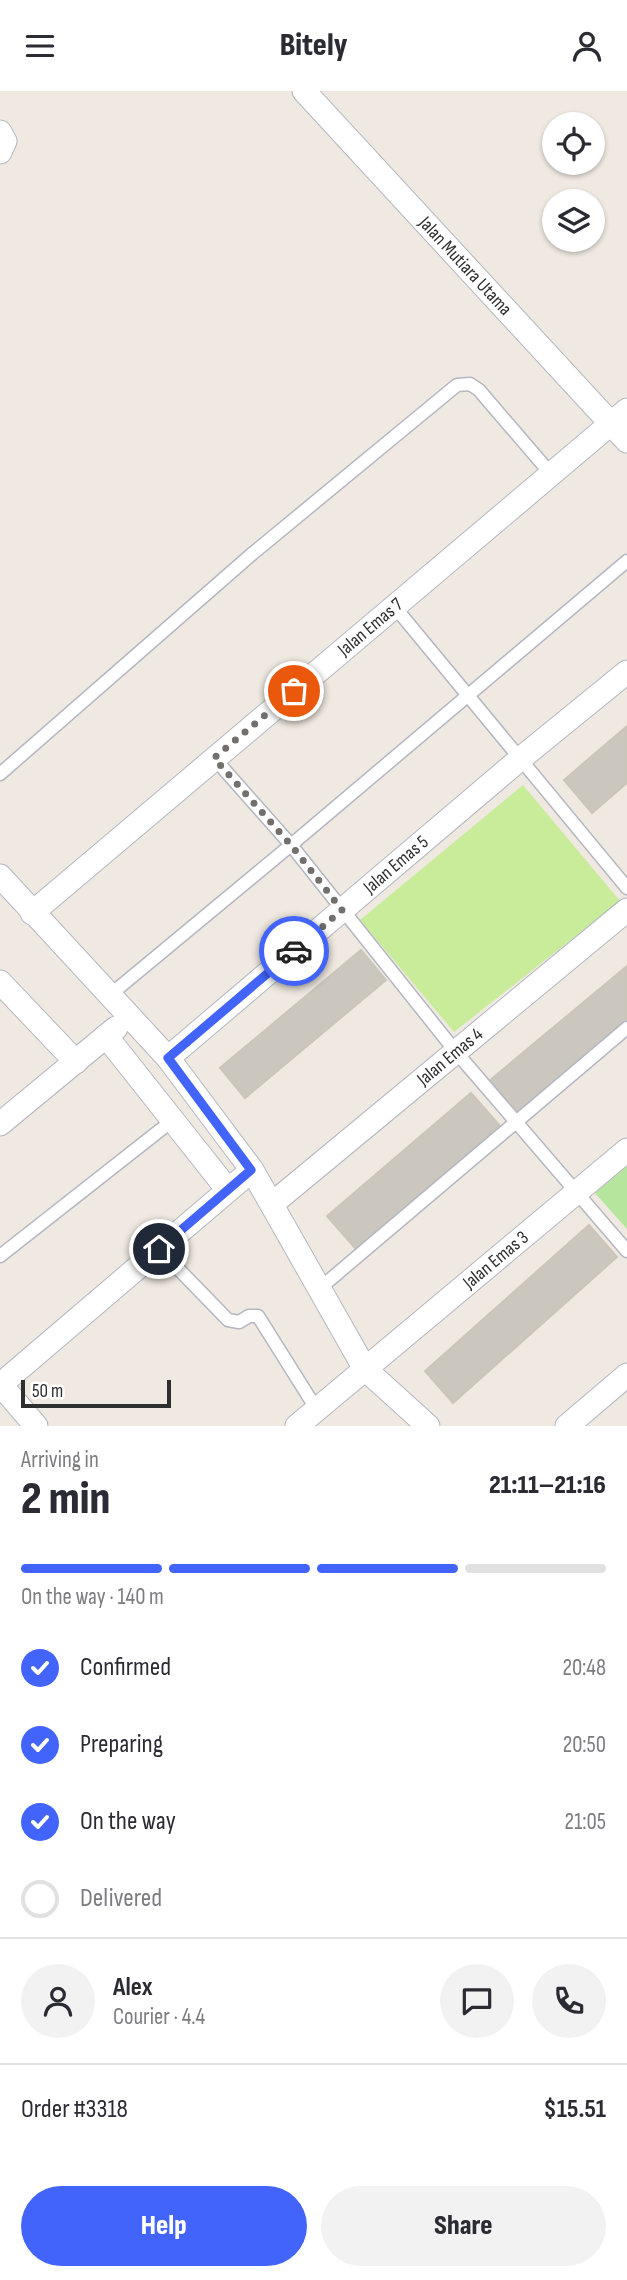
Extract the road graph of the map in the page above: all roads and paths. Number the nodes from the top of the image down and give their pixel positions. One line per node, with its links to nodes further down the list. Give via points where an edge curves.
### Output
1 (304, 91): 4 (street, Jalan Mutiara Utama)
2 (0, 132): 3 (street, via 5,141)
3 (0, 152)
4 (619, 417): 5 (street, Jalan Mutiara Utama); 6 (street, Jalan Emas 7)
5 (627, 441)
6 (551, 474): 8 (street, Jalan Emas 7); 13 (lane, via 480,390 470,384 457,385 252,554)
7 (627, 561): 10 (lane)
8 (394, 606): 10 (lane); 11 (street, Jalan Emas 7)
9 (627, 672): 12 (street, Jalan Emas 5)
10 (467, 695): 12 (lane); 14 (lane)
11 (214, 758): 14 (lane); 19 (street, Jalan Emas 7)
12 (520, 759): 16 (lane); 17 (street, Jalan Emas 5)
13 (0, 774)
14 (291, 845): 17 (lane); 21 (lane)
15 (0, 876): 19 (street)
16 (627, 888)
17 (342, 910): 25 (lane); 26 (street, Jalan Emas 5)
18 (627, 910): 25 (street, Jalan Emas 4)
19 (32, 913): 21 (street)
20 (0, 982): 27 (street)
21 (110, 995): 22 (street)
22 (130, 1016): 24 (street); 26 (street)
23 (627, 1028): 29 (lane)
24 (106, 1036): 27 (street); 28 (street)
25 (456, 1052): 29 (lane); 35 (street, Jalan Emas 4)
26 (168, 1058): 32 (street)
27 (76, 1062): 30 (street)
28 (173, 1120): 33 (street); 38 (lane)
29 (516, 1122): 34 (lane); 39 (lane)
30 (0, 1125)
31 (627, 1150): 34 (street, Jalan Emas 3)
32 (251, 1170): 33 (street); 35 (street)
33 (228, 1190): 36 (street)
34 (577, 1192): 37 (lane); 40 (street, Jalan Emas 3)
35 (272, 1204): 39 (street)
36 (159, 1249): 42 (street); 43 (lane, via 228,1320 258,1317)
37 (627, 1251)
38 (0, 1256)
39 (319, 1289): 40 (street)
40 (365, 1369): 43 (street); 46 (street)
41 (627, 1375): 47 (street)
42 (0, 1385): 44 (street)
43 (317, 1410): 45 (street)
44 (36, 1426)
45 (297, 1426)
46 (428, 1426)
47 (567, 1426)

